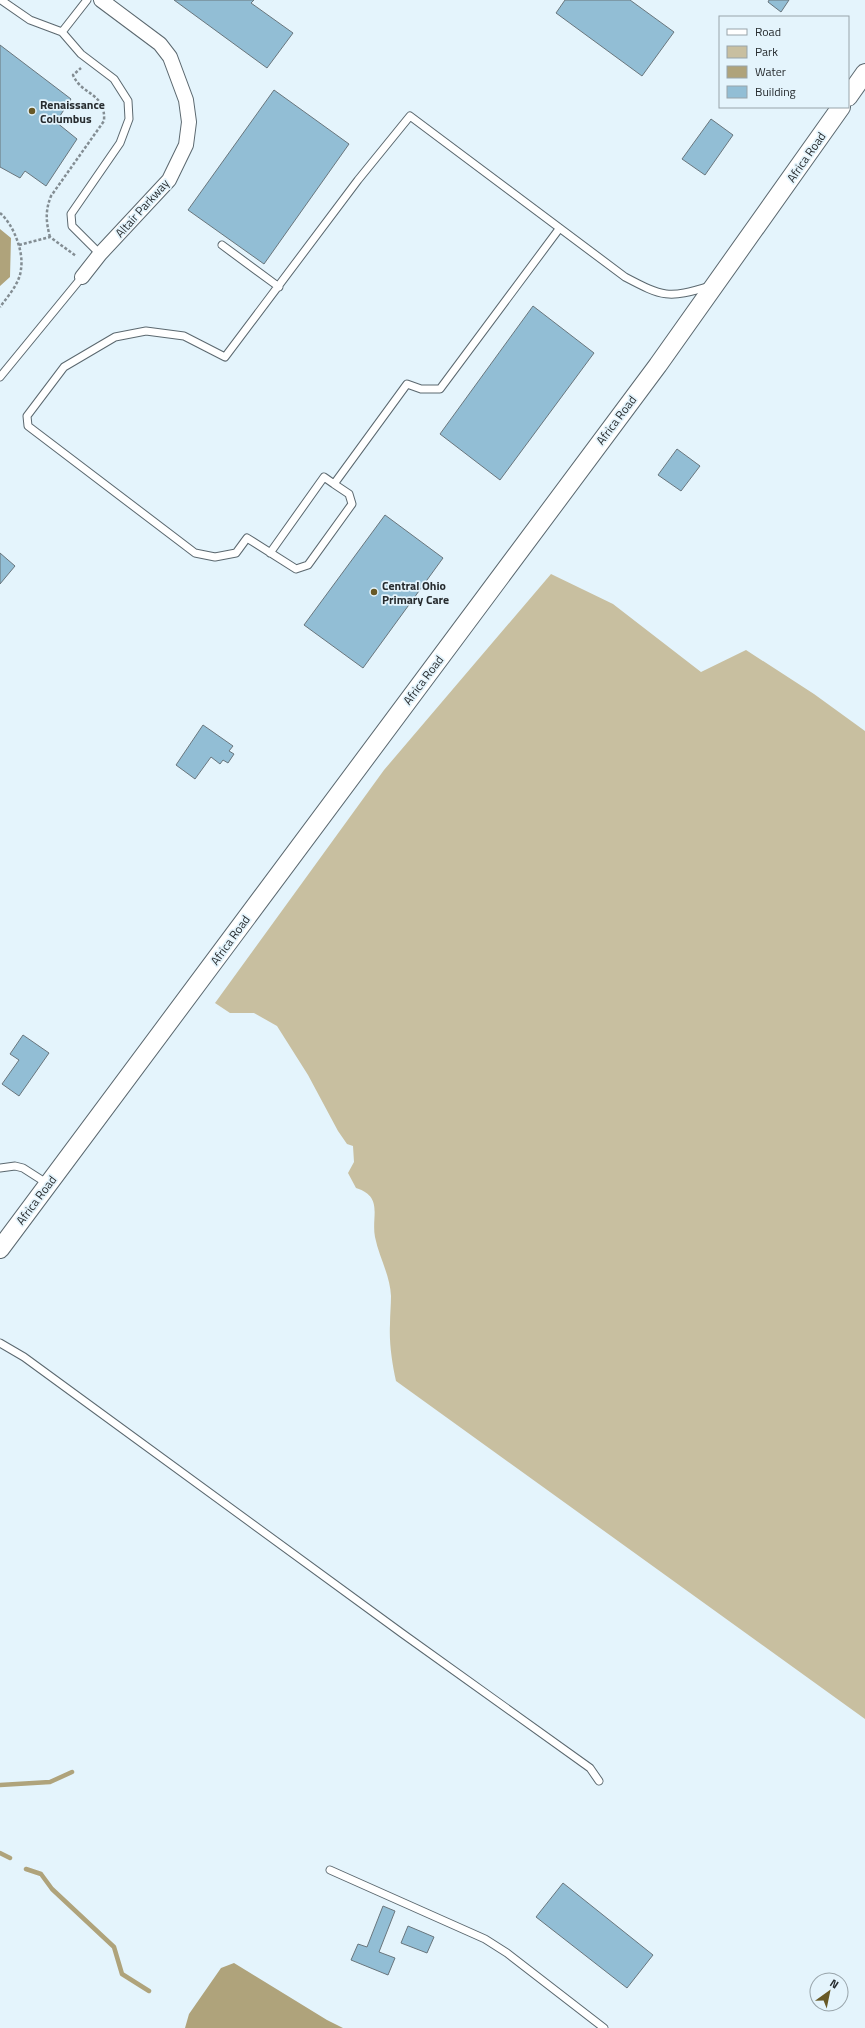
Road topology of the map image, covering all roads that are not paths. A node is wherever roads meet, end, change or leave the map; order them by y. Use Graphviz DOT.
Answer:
graph roads {
  1 [pos="1,0"];
  2 [pos="87,0"];
  3 [pos="101,0"];
  4 [pos="62,32"];
  5 [pos="865,73"];
  6 [pos="849,96"];
  7 [pos="840,108"];
  8 [pos="559,229"];
  9 [pos="222,245"];
  10 [pos="100,254"];
  11 [pos="82,277"];
  12 [pos="714,285"];
  13 [pos="279,287"];
  14 [pos="0,377"];
  15 [pos="334,484"];
  16 [pos="270,553"];
  17 [pos="1,1169"];
  18 [pos="48,1184"];
  19 [pos="0,1249"];
  20 [pos="0,1343"];
  21 [pos="599,1780"];
  22 [pos="330,1870"];
  23 [pos="604,2028"];
  1 -- 4 [label="lane"];
  2 -- 4 [label="lane"];
  3 -- 10 [label="street, Altair Parkway"];
  4 -- 10 [label="lane"];
  5 -- 6 [label="street"];
  7 -- 12 [label="street, Africa Road"];
  8 -- 12 [label="lane"];
  8 -- 13 [label="lane"];
  8 -- 15 [label="lane"];
  9 -- 13 [label="lane"];
  10 -- 11 [label="street, Altair Parkway"];
  11 -- 14 [label="lane"];
  12 -- 18 [label="street, Africa Road"];
  13 -- 16 [label="lane"];
  15 -- 16 [label="lane"];
  15 -- 16 [label="lane"];
  17 -- 18 [label="lane"];
  18 -- 19 [label="street, Africa Road"];
  20 -- 21 [label="lane"];
  22 -- 23 [label="lane"];
}
